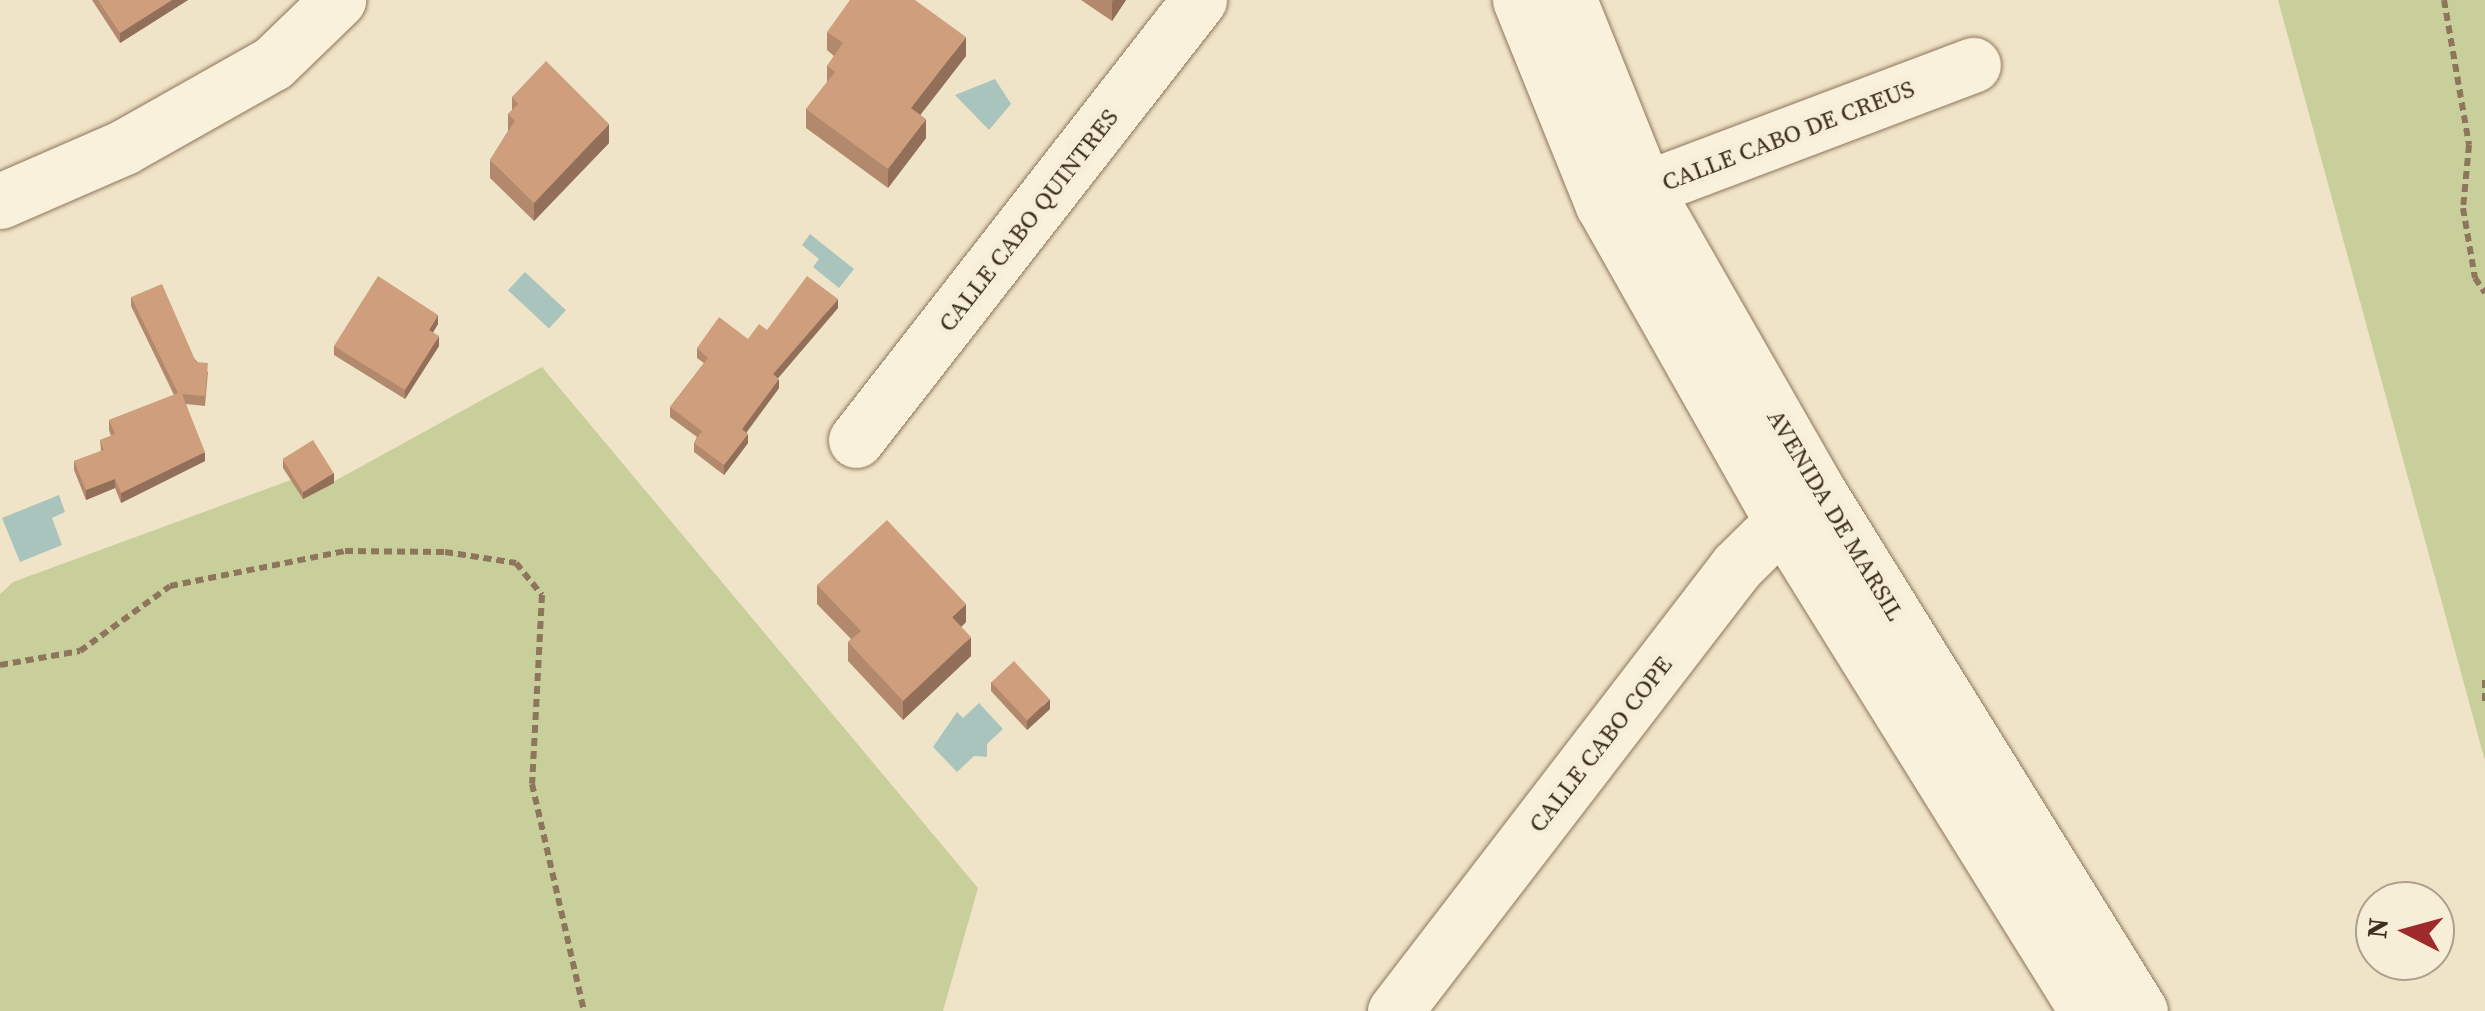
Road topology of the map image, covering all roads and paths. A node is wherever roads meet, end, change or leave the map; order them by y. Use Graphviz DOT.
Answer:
graph roads {
  1 [pos="338,0"];
  2 [pos="1199,0"];
  3 [pos="1520,0"];
  4 [pos="1569,0"];
  5 [pos="2444,0"];
  6 [pos="1973,65"];
  7 [pos="1624,197"];
  8 [pos="0,202"];
  9 [pos="2485,293"];
  10 [pos="856,440"];
  11 [pos="1799,504"];
  12 [pos="0,665"];
  13 [pos="2485,680"];
  14 [pos="2485,704"];
  15 [pos="584,1011"];
  16 [pos="1395,1011"];
  17 [pos="2087,1011"];
  18 [pos="2140,1011"];
  1 -- 8 [label="street"];
  2 -- 10 [label="street, CALLE CABO QUINTRES"];
  3 -- 7 [label="street, AVENIDA DE MARSIL"];
  4 -- 7 [label="street, AVENIDA DE MARSIL"];
  5 -- 9 [label="path"];
  6 -- 7 [label="street, CALLE CABO DE CREUS"];
  7 -- 11 [label="street, AVENIDA DE MARSIL"];
  11 -- 16 [label="street, CALLE CABO COPE"];
  11 -- 17 [label="street, AVENIDA DE MARSIL"];
  11 -- 18 [label="street, AVENIDA DE MARSIL"];
  12 -- 15 [label="path"];
  13 -- 14 [label="path"];
}
